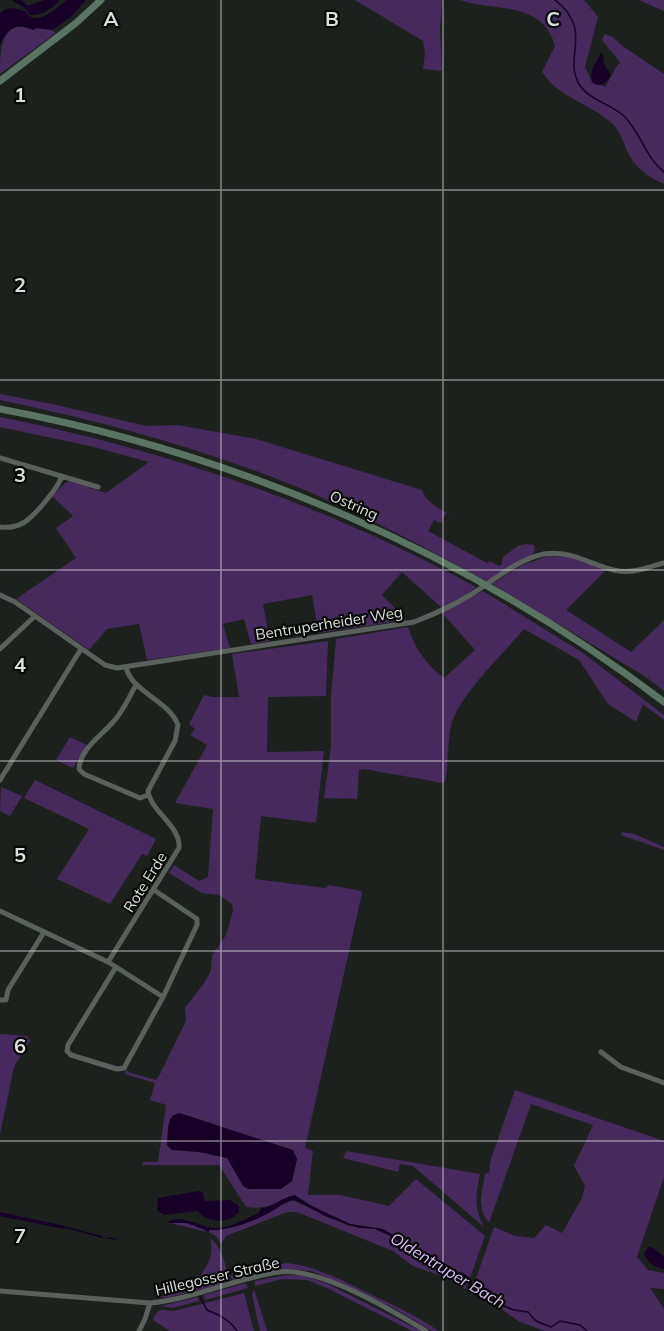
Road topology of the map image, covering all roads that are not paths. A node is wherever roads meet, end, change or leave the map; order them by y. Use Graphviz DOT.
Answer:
graph roads {
  1 [pos="101,0"];
  2 [pos="0,81"];
  3 [pos="0,409"];
  4 [pos="0,458"];
  5 [pos="63,476"];
  6 [pos="98,487"];
  7 [pos="0,527"];
  8 [pos="664,563"];
  9 [pos="0,595"];
  10 [pos="35,616"];
  11 [pos="0,649"];
  12 [pos="81,649"];
  13 [pos="126,667"];
  14 [pos="136,685"];
  15 [pos="664,702"];
  16 [pos="0,780"];
  17 [pos="148,795"];
  18 [pos="153,890"];
  19 [pos="0,912"];
  20 [pos="44,932"];
  21 [pos="108,962"];
  22 [pos="116,968"];
  23 [pos="163,997"];
  24 [pos="0,1000"];
  25 [pos="601,1052"];
  26 [pos="664,1083"];
  27 [pos="0,1290"];
  28 [pos="150,1303"];
  29 [pos="139,1331"];
  30 [pos="426,1331"];
  1 -- 2 [label="main road"];
  3 -- 15 [label="main road, Ostring"];
  4 -- 5 [label="street"];
  5 -- 6 [label="street"];
  5 -- 7 [label="street"];
  8 -- 13 [label="street, Bentruperheider Weg"];
  9 -- 10 [label="street, Bentruperheider Weg"];
  10 -- 11 [label="street"];
  10 -- 12 [label="street, Bentruperheider Weg"];
  12 -- 13 [label="street, Bentruperheider Weg"];
  12 -- 16 [label="street"];
  13 -- 14 [label="street"];
  14 -- 17 [label="street"];
  14 -- 17 [label="street"];
  17 -- 18 [label="street, Rote Erde"];
  18 -- 21 [label="street, Rote Erde"];
  18 -- 23 [label="street"];
  19 -- 20 [label="street"];
  20 -- 21 [label="street"];
  20 -- 24 [label="street"];
  21 -- 22 [label="street"];
  22 -- 23 [label="street"];
  22 -- 23 [label="street"];
  25 -- 26 [label="street"];
  27 -- 28 [label="street, Hillegosser Straße"];
  28 -- 29 [label="street"];
  28 -- 30 [label="street, Hillegosser Straße"];
}
